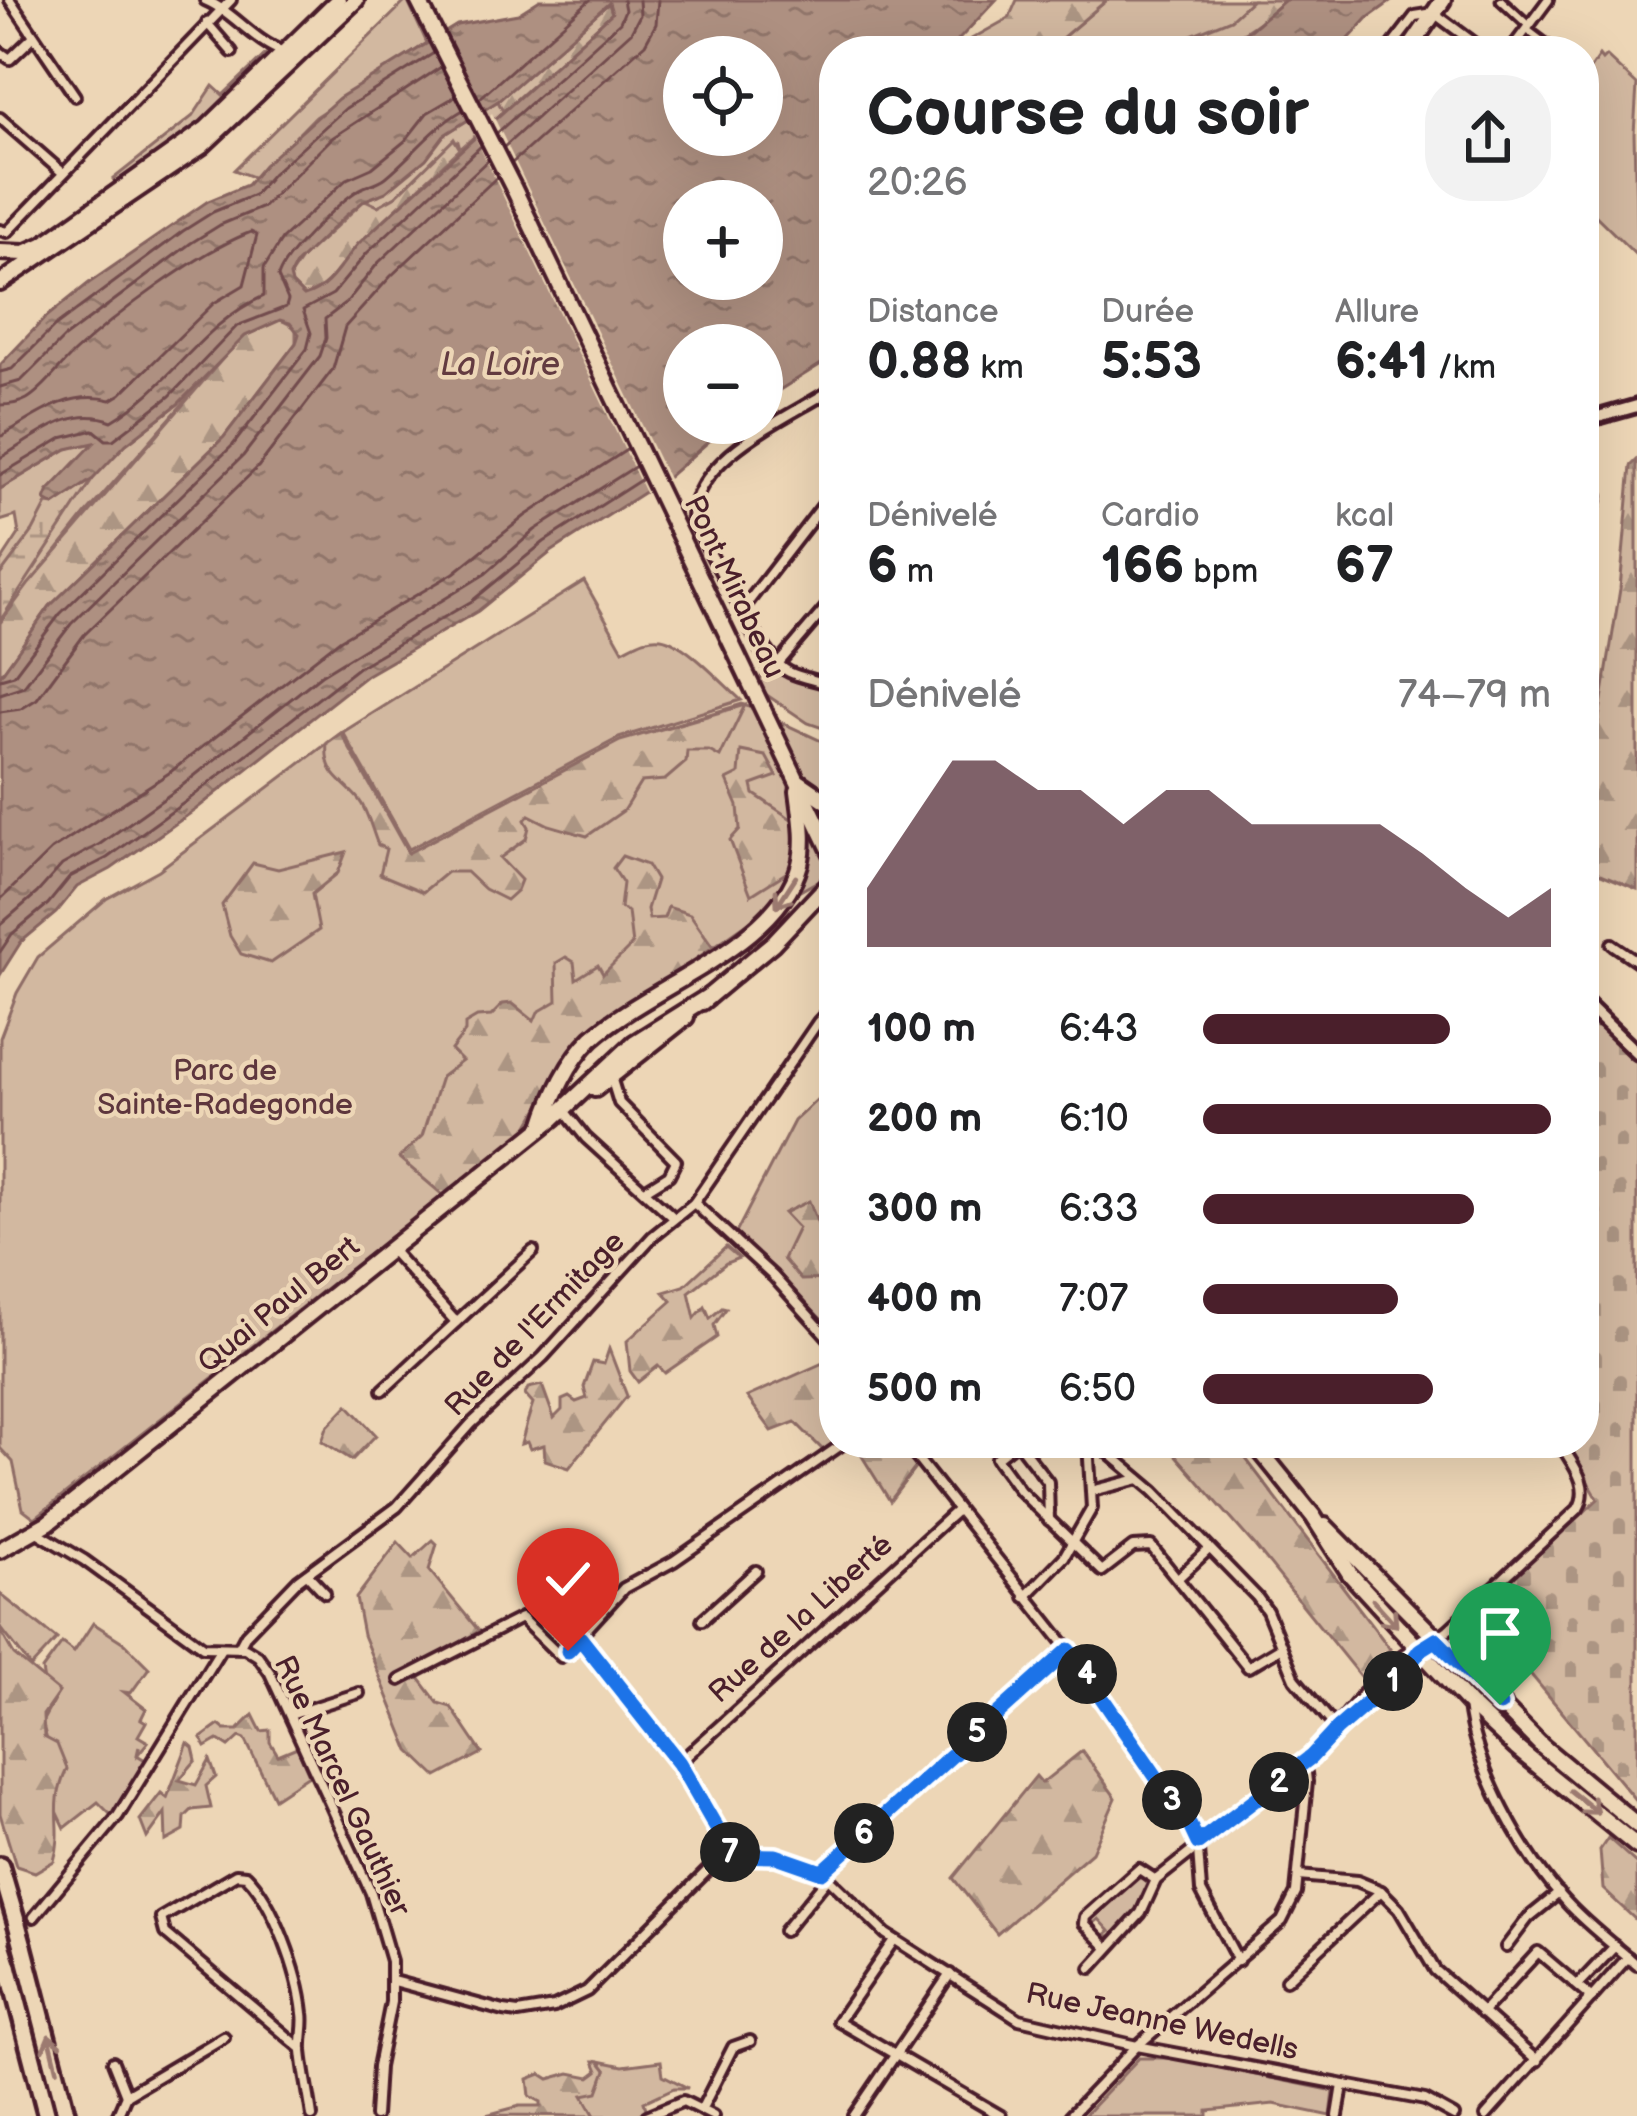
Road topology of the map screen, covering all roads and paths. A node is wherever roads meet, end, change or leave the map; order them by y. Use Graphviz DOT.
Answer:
graph roads {
  1 [pos="10,0"];
  2 [pos="205,0"];
  3 [pos="338,0"];
  4 [pos="356,0"];
  5 [pos="1501,0"];
  6 [pos="1548,0"];
  7 [pos="227,4"];
  8 [pos="424,5"];
  9 [pos="1440,5"];
  10 [pos="207,23"];
  11 [pos="1527,28"];
  12 [pos="34,36"];
  13 [pos="1400,36"];
  14 [pos="1418,36"];
  15 [pos="1470,36"];
  16 [pos="1521,36"];
  17 [pos="1537,36"];
  18 [pos="0,52"];
  19 [pos="232,52"];
  20 [pos="285,52"];
  21 [pos="75,96"];
  22 [pos="0,118"];
  23 [pos="63,173"];
  24 [pos="1,231"];
  25 [pos="0,252"];
  26 [pos="0,262"];
  27 [pos="0,282"];
  28 [pos="819,397"];
  29 [pos="1637,406"];
  30 [pos="1599,417"];
  31 [pos="819,510"];
  32 [pos="742,610"];
  33 [pos="819,616"];
  34 [pos="778,664"];
  35 [pos="819,679"];
  36 [pos="796,780"];
  37 [pos="819,796"];
  38 [pos="819,827"];
  39 [pos="819,894"];
  40 [pos="1612,944"];
  41 [pos="1637,961"];
  42 [pos="639,1006"];
  43 [pos="1599,1016"];
  44 [pos="819,1021"];
  45 [pos="1637,1053"];
  46 [pos="608,1072"];
  47 [pos="554,1120"];
  48 [pos="645,1190"];
  49 [pos="694,1203"];
  50 [pos="673,1217"];
  51 [pos="391,1250"];
  52 [pos="533,1251"];
  53 [pos="456,1322"];
  54 [pos="819,1327"];
  55 [pos="383,1390"];
  56 [pos="822,1458"];
  57 [pos="916,1458"];
  58 [pos="996,1458"];
  59 [pos="1029,1458"];
  60 [pos="1093,1458"];
  61 [pos="1113,1458"];
  62 [pos="1266,1458"];
  63 [pos="1569,1458"];
  64 [pos="1140,1478"];
  65 [pos="1092,1491"];
  66 [pos="956,1511"];
  67 [pos="1313,1516"];
  68 [pos="1049,1520"];
  69 [pos="37,1532"];
  70 [pos="1072,1544"];
  71 [pos="1209,1549"];
  72 [pos="0,1550"];
  73 [pos="756,1571"];
  74 [pos="307,1574"];
  75 [pos="1178,1578"];
  76 [pos="325,1593"];
  77 [pos="1025,1597"];
  78 [pos="702,1620"];
  79 [pos="580,1638"];
  80 [pos="1436,1640"];
  81 [pos="239,1647"];
  82 [pos="1280,1648"];
  83 [pos="220,1650"];
  84 [pos="1069,1650"];
  85 [pos="1420,1650"];
  86 [pos="400,1679"];
  87 [pos="359,1693"];
  88 [pos="1468,1703"];
  89 [pos="290,1715"];
  90 [pos="1337,1729"];
  91 [pos="1320,1748"];
  92 [pos="679,1763"];
  93 [pos="1297,1768"];
  94 [pos="1307,1782"];
  95 [pos="1637,1825"];
  96 [pos="1198,1843"];
  97 [pos="1637,1846"];
  98 [pos="732,1855"];
  99 [pos="0,1866"];
  100 [pos="825,1875"];
  101 [pos="1298,1876"];
  102 [pos="1156,1880"];
  103 [pos="1381,1891"];
  104 [pos="1559,1893"];
  105 [pos="34,1917"];
  106 [pos="784,1931"];
  107 [pos="894,1940"];
  108 [pos="0,1942"];
  109 [pos="1615,1946"];
  110 [pos="1506,1947"];
  111 [pos="1108,1948"];
  112 [pos="1628,1957"];
  113 [pos="1238,1961"];
  114 [pos="1637,1965"];
  115 [pos="1091,1968"];
  116 [pos="950,1974"];
  117 [pos="393,1981"];
  118 [pos="1286,1981"];
  119 [pos="1578,1985"];
  120 [pos="1592,1998"];
  121 [pos="1482,2012"];
  122 [pos="1155,2030"];
  123 [pos="224,2037"];
  124 [pos="750,2041"];
  125 [pos="1137,2046"];
  126 [pos="302,2049"];
  127 [pos="1162,2051"];
  128 [pos="895,2056"];
  129 [pos="1537,2060"];
  130 [pos="112,2062"];
  131 [pos="1343,2085"];
  132 [pos="126,2095"];
  133 [pos="701,2110"];
  134 [pos="47,2116"];
  135 [pos="67,2116"];
  136 [pos="117,2116"];
  137 [pos="312,2116"];
  138 [pos="375,2116"];
  139 [pos="646,2116"];
  140 [pos="712,2116"];
  141 [pos="854,2116"];
  142 [pos="1001,2116"];
  143 [pos="1070,2116"];
  144 [pos="1338,2116"];
  145 [pos="1454,2116"];
  146 [pos="1486,2116"];
  1 -- 12 [label="street"];
  2 -- 7 [label="street"];
  3 -- 20 [label="main road"];
  4 -- 27 [label="main road"];
  5 -- 11 [label="street"];
  6 -- 11 [label="street"];
  7 -- 10 [label="street"];
  7 -- 20 [label="street"];
  8 -- 36 [label="main road, Pont Mirabeau"];
  9 -- 13 [label="street"];
  9 -- 14 [label="main road"];
  9 -- 15 [label="street"];
  10 -- 19 [label="street"];
  10 -- 23 [label="street"];
  11 -- 16 [label="street"];
  11 -- 17 [label="street"];
  12 -- 18 [label="street"];
  12 -- 21 [label="street"];
  20 -- 25 [label="main road"];
  22 -- 23 [label="street"];
  23 -- 24 [label="street"];
  26 -- 27 [label="main road"];
  28 -- 32 [label="street"];
  29 -- 30 [label="street"];
  31 -- 32 [label="street"];
  32 -- 34 [label="street"];
  33 -- 34 [label="street"];
  34 -- 35 [label="street"];
  36 -- 37 [label="main road"];
  36 -- 38 [label="main road, Pont Mirabeau"];
  36 -- 42 [label="main road, one-way"];
  39 -- 46 [label="main road, Quai Paul Bert"];
  40 -- 41 [label="street"];
  42 -- 46 [label="main road"];
  42 -- 47 [label="main road"];
  43 -- 45 [label="street"];
  44 -- 49 [label="street, Rue de l'Ermitage"];
  46 -- 47 [label="main road, Quai Paul Bert"];
  46 -- 48 [label="street"];
  47 -- 48 [label="street"];
  47 -- 51 [label="main road, Quai Paul Bert"];
  48 -- 50 [label="street"];
  49 -- 50 [label="street, Rue de l'Ermitage"];
  49 -- 54 [label="street"];
  50 -- 74 [label="street, Rue de l'Ermitage"];
  51 -- 53 [label="street"];
  51 -- 69 [label="main road, Quai Paul Bert"];
  52 -- 53 [label="street"];
  53 -- 55 [label="street"];
  56 -- 79 [label="street"];
  57 -- 66 [label="street"];
  58 -- 68 [label="street"];
  59 -- 68 [label="street"];
  60 -- 65 [label="street"];
  61 -- 64 [label="street"];
  62 -- 67 [label="main road"];
  63 -- 80 [label="street"];
  64 -- 65 [label="street"];
  64 -- 71 [label="street"];
  65 -- 70 [label="street"];
  66 -- 77 [label="street"];
  66 -- 92 [label="street, Rue de la Liberté"];
  67 -- 80 [label="main road"];
  67 -- 85 [label="main road, one-way"];
  68 -- 70 [label="street"];
  69 -- 72 [label="main road, Quai Paul Bert"];
  69 -- 83 [label="street"];
  70 -- 75 [label="street"];
  70 -- 77 [label="street"];
  71 -- 75 [label="street"];
  71 -- 82 [label="street"];
  73 -- 78 [label="street"];
  74 -- 76 [label="street"];
  74 -- 81 [label="street, Rue de l'Ermitage"];
  75 -- 82 [label="street"];
  77 -- 84 [label="street"];
  79 -- 86 [label="street"];
  79 -- 92 [label="street"];
  80 -- 85 [label="street"];
  80 -- 95 [label="main road"];
  81 -- 83 [label="street, Rue Marcel Gauthier"];
  81 -- 89 [label="street, Rue Marcel Gauthier"];
  82 -- 90 [label="street"];
  83 -- 105 [label="street"];
  84 -- 96 [label="street"];
  84 -- 100 [label="street"];
  85 -- 88 [label="main road"];
  85 -- 90 [label="street"];
  87 -- 89 [label="street"];
  88 -- 97 [label="main road, one-way"];
  88 -- 104 [label="street"];
  89 -- 117 [label="street, Rue Marcel Gauthier"];
  90 -- 91 [label="street"];
  91 -- 93 [label="street"];
  91 -- 94 [label="street"];
  92 -- 98 [label="street"];
  93 -- 94 [label="street"];
  93 -- 96 [label="street"];
  94 -- 101 [label="street"];
  96 -- 102 [label="street"];
  96 -- 113 [label="street"];
  98 -- 100 [label="street, Rue Jeanne Wedells"];
  98 -- 117 [label="street"];
  135 -- 99 [label="highway, one-way, bridge"];
  100 -- 106 [label="street"];
  100 -- 107 [label="street, Rue Jeanne Wedells"];
  101 -- 103 [label="street"];
  101 -- 113 [label="street"];
  102 -- 111 [label="street"];
  102 -- 111 [label="street"];
  103 -- 118 [label="street"];
  103 -- 121 [label="street"];
  104 -- 109 [label="street"];
  104 -- 110 [label="street"];
  107 -- 116 [label="street, Rue Jeanne Wedells"];
  107 -- 128 [label="street"];
  108 -- 134 [label="highway, bridge"];
  109 -- 112 [label="street"];
  109 -- 119 [label="street"];
  111 -- 115 [label="street"];
  112 -- 114 [label="street"];
  112 -- 120 [label="street"];
  113 -- 122 [label="street"];
  116 -- 125 [label="street, Rue Jeanne Wedells"];
  116 -- 128 [label="street"];
  117 -- 138 [label="street, Rue Marcel Gauthier"];
  119 -- 120 [label="street"];
  119 -- 121 [label="street"];
  120 -- 129 [label="street"];
  121 -- 129 [label="street"];
  122 -- 125 [label="street"];
  122 -- 127 [label="street"];
  123 -- 132 [label="street"];
  124 -- 133 [label="street"];
  125 -- 127 [label="street, Rue Jeanne Wedells"];
  125 -- 143 [label="street"];
  126 -- 126 [label="street"];
  126 -- 137 [label="street"];
  127 -- 131 [label="street, Rue Jeanne Wedells"];
  128 -- 141 [label="street"];
  128 -- 142 [label="street"];
  129 -- 146 [label="street"];
  130 -- 132 [label="street"];
  131 -- 144 [label="street"];
  131 -- 145 [label="street, Rue Jeanne Wedells"];
  132 -- 136 [label="street"];
  133 -- 139 [label="street"];
  133 -- 140 [label="street"];
}
